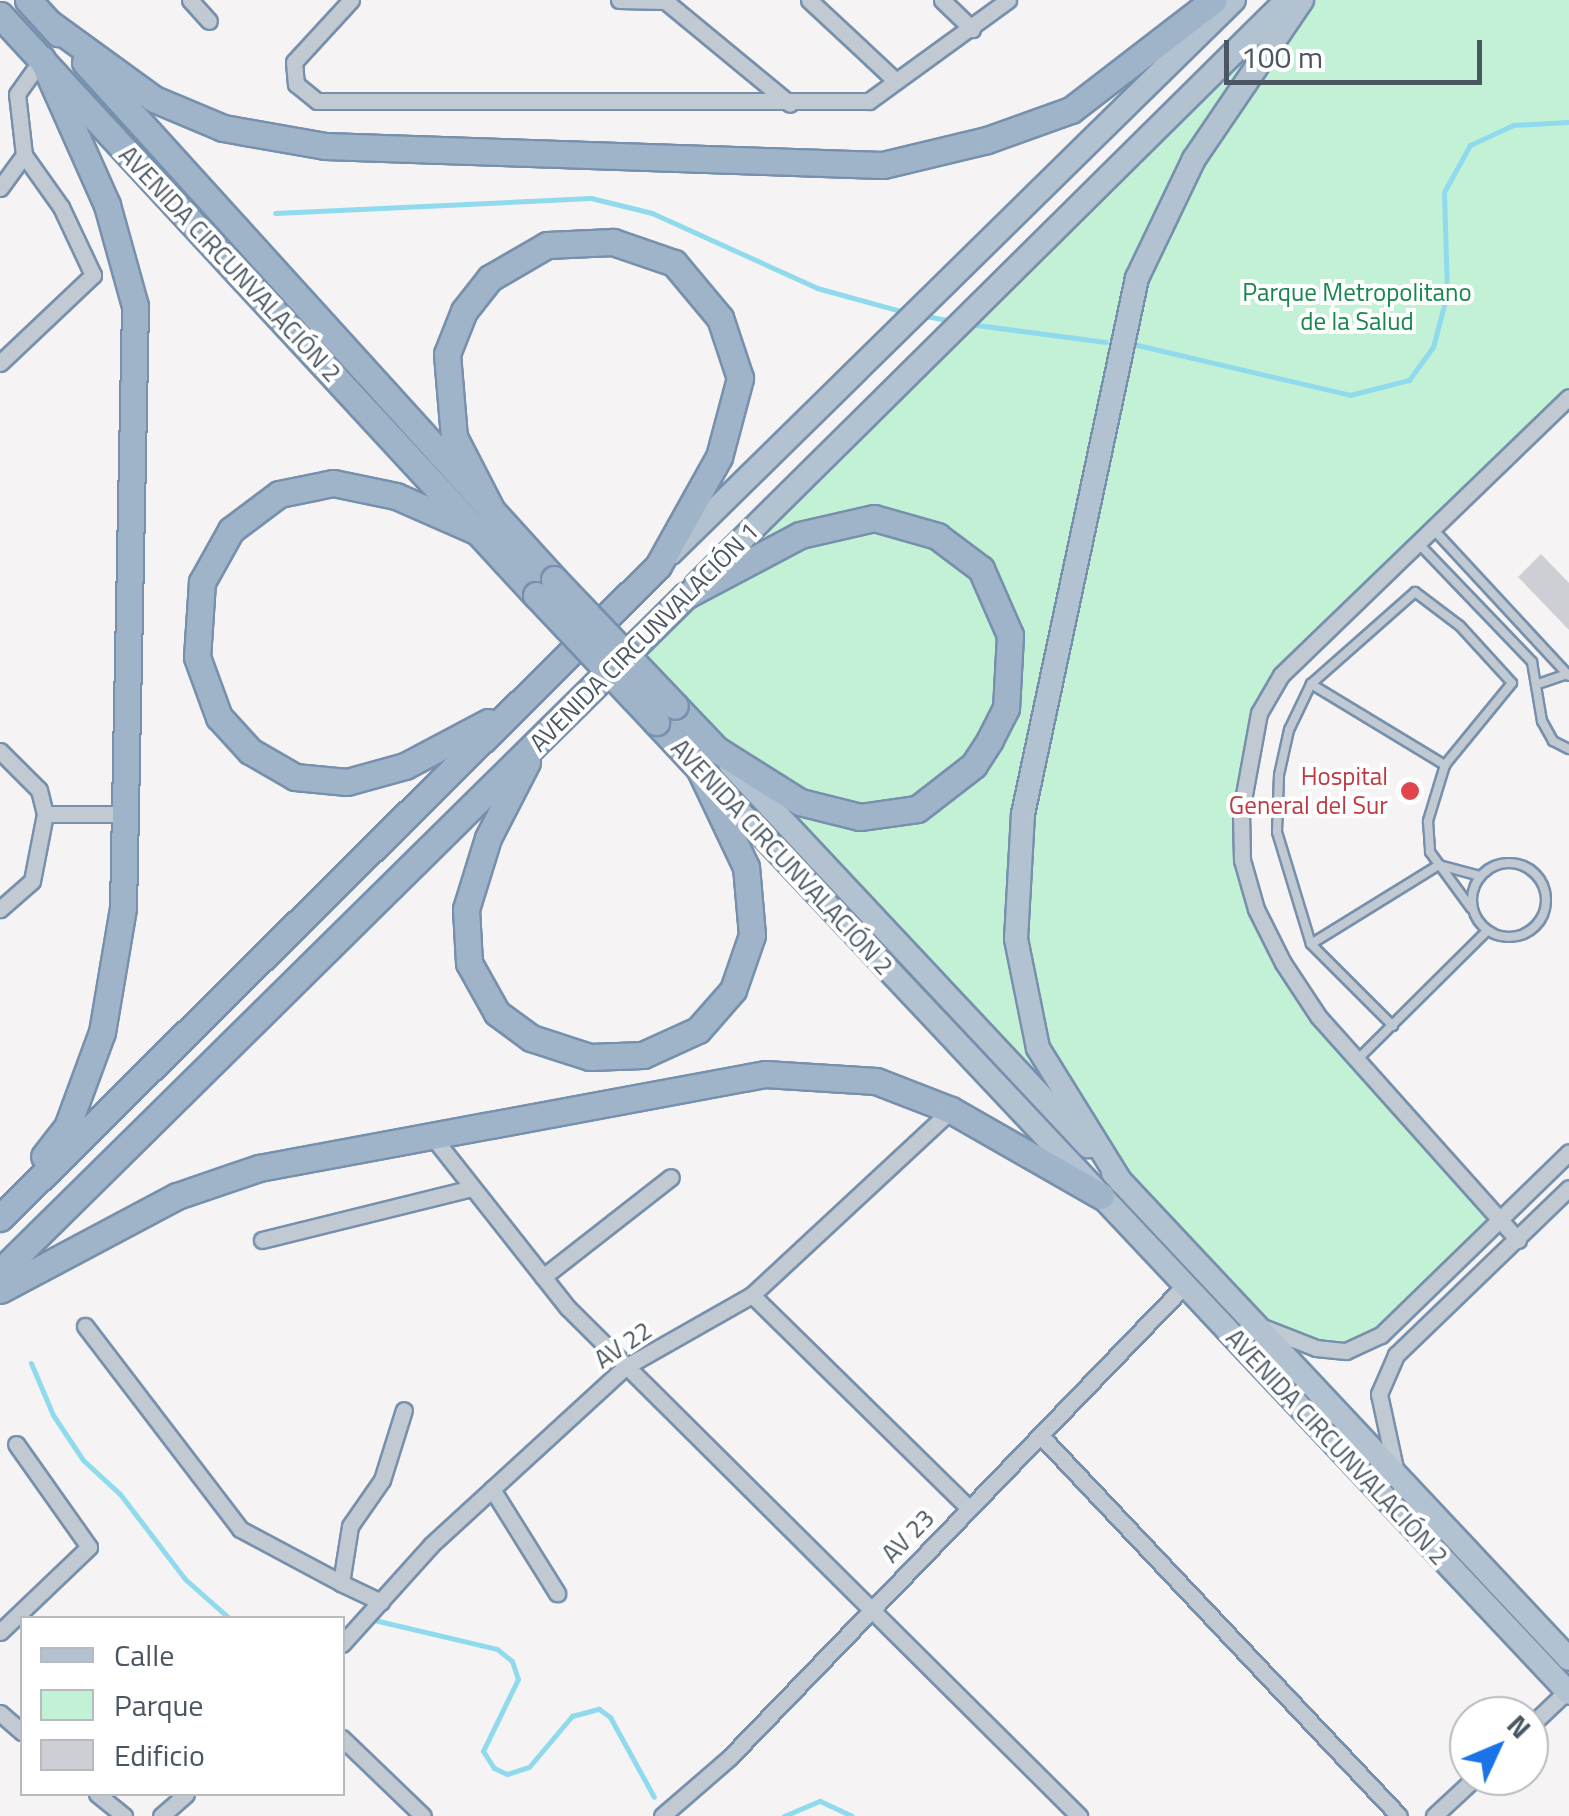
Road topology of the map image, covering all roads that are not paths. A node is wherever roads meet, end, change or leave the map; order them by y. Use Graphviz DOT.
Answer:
graph roads {
  1 [pos="28,0"];
  2 [pos="190,0"];
  3 [pos="351,0"];
  4 [pos="619,0"];
  5 [pos="664,0"];
  6 [pos="809,0"];
  7 [pos="942,0"];
  8 [pos="1008,0"];
  9 [pos="1214,0"];
  10 [pos="1234,0"];
  11 [pos="1287,0"];
  12 [pos="1302,0"];
  13 [pos="0,15"];
  14 [pos="209,21"];
  15 [pos="48,22"];
  16 [pos="972,29"];
  17 [pos="42,59"];
  18 [pos="896,82"];
  19 [pos="790,104"];
  20 [pos="24,156"];
  21 [pos="0,188"];
  22 [pos="0,363"];
  23 [pos="1569,397"];
  24 [pos="484,521"];
  25 [pos="1432,529"];
  26 [pos="1418,542"];
  27 [pos="658,566"];
  28 [pos="685,596"];
  29 [pos="1568,675"];
  30 [pos="1541,683"];
  31 [pos="1310,684"];
  32 [pos="513,709"];
  33 [pos="539,740"];
  34 [pos="1569,750"];
  35 [pos="0,751"];
  36 [pos="708,759"];
  37 [pos="1445,766"];
  38 [pos="45,814"];
  39 [pos="124,814"];
  40 [pos="1439,865"];
  41 [pos="1480,876"];
  42 [pos="1471,908"];
  43 [pos="0,909"];
  44 [pos="1486,932"];
  45 [pos="1311,944"];
  46 [pos="1393,1026"];
  47 [pos="1359,1058"];
  48 [pos="951,1110"];
  49 [pos="432,1136"];
  50 [pos="1569,1152"];
  51 [pos="671,1176"];
  52 [pos="1569,1188"];
  53 [pos="468,1189"];
  54 [pos="1111,1189"];
  55 [pos="0,1216"];
  56 [pos="1502,1219"];
  57 [pos="262,1240"];
  58 [pos="1518,1240"];
  59 [pos="0,1272"];
  60 [pos="543,1277"];
  61 [pos="1185,1286"];
  62 [pos="0,1290"];
  63 [pos="752,1295"];
  64 [pos="1253,1322"];
  65 [pos="86,1326"];
  66 [pos="626,1368"];
  67 [pos="404,1410"];
  68 [pos="1040,1434"];
  69 [pos="16,1444"];
  70 [pos="1398,1477"];
  71 [pos="492,1489"];
  72 [pos="969,1508"];
  73 [pos="342,1582"];
  74 [pos="557,1592"];
  75 [pos="380,1602"];
  76 [pos="869,1612"];
  77 [pos="0,1632"];
  78 [pos="345,1641"];
  79 [pos="1569,1659"];
  80 [pos="1568,1692"];
  81 [pos="1549,1709"];
  82 [pos="0,1713"];
  83 [pos="20,1730"];
  84 [pos="345,1741"];
  85 [pos="99,1796"];
  86 [pos="184,1796"];
  87 [pos="1455,1796"];
  88 [pos="124,1816"];
  89 [pos="160,1816"];
  90 [pos="423,1816"];
  91 [pos="662,1816"];
  92 [pos="1079,1816"];
  93 [pos="1399,1816"];
  94 [pos="1434,1816"];
  1 -- 15 [label="highway, AVENIDA CIRCUNVALACIÓN 2"];
  2 -- 14 [label="street"];
  3 -- 19 [label="street"];
  4 -- 5 [label="street"];
  5 -- 19 [label="street"];
  6 -- 18 [label="street"];
  7 -- 16 [label="street"];
  8 -- 16 [label="street"];
  9 -- 15 [label="highway"];
  10 -- 27 [label="main road, AVENIDA CIRCUNVALACIÓN 1"];
  11 -- 28 [label="main road, AVENIDA CIRCUNVALACIÓN 1"];
  12 -- 54 [label="main road"];
  13 -- 17 [label="highway, AVENIDA CIRCUNVALACIÓN 2"];
  15 -- 24 [label="highway, AVENIDA CIRCUNVALACIÓN 2"];
  16 -- 18 [label="street"];
  17 -- 20 [label="street"];
  17 -- 24 [label="highway, AVENIDA CIRCUNVALACIÓN 2"];
  17 -- 39 [label="highway"];
  18 -- 19 [label="street"];
  20 -- 21 [label="street"];
  20 -- 22 [label="street"];
  23 -- 25 [label="street"];
  24 -- 27 [label="highway"];
  24 -- 32 [label="highway"];
  24 -- 36 [label="highway, AVENIDA CIRCUNVALACIÓN 2, bridge"];
  25 -- 26 [label="street"];
  25 -- 29 [label="lane"];
  26 -- 30 [label="lane"];
  26 -- 47 [label="street"];
  27 -- 32 [label="highway, AVENIDA CIRCUNVALACIÓN 1"];
  28 -- 33 [label="highway, AVENIDA CIRCUNVALACIÓN 1"];
  28 -- 36 [label="highway"];
  29 -- 30 [label="lane"];
  30 -- 34 [label="lane"];
  31 -- 37 [label="lane"];
  31 -- 37 [label="lane"];
  31 -- 45 [label="lane"];
  32 -- 55 [label="highway, AVENIDA CIRCUNVALACIÓN 1"];
  33 -- 36 [label="highway"];
  33 -- 59 [label="highway, AVENIDA CIRCUNVALACIÓN 1"];
  35 -- 38 [label="street"];
  36 -- 54 [label="main road, AVENIDA CIRCUNVALACIÓN 2"];
  37 -- 40 [label="lane"];
  38 -- 39 [label="street"];
  38 -- 43 [label="street"];
  39 -- 55 [label="highway"];
  40 -- 41 [label="lane"];
  40 -- 42 [label="lane"];
  40 -- 45 [label="lane"];
  41 -- 42 [label="lane"];
  41 -- 44 [label="lane"];
  42 -- 44 [label="lane"];
  44 -- 46 [label="lane"];
  45 -- 46 [label="lane"];
  46 -- 47 [label="lane"];
  47 -- 56 [label="street"];
  48 -- 49 [label="highway"];
  48 -- 54 [label="highway"];
  48 -- 63 [label="street, AV 22"];
  49 -- 53 [label="street"];
  49 -- 62 [label="highway"];
  50 -- 56 [label="street"];
  51 -- 60 [label="street"];
  52 -- 58 [label="street"];
  53 -- 57 [label="street"];
  53 -- 60 [label="street"];
  54 -- 61 [label="main road, AVENIDA CIRCUNVALACIÓN 2"];
  54 -- 64 [label="main road, AVENIDA CIRCUNVALACIÓN 2"];
  56 -- 58 [label="street"];
  56 -- 64 [label="street"];
  58 -- 70 [label="street"];
  60 -- 66 [label="street"];
  61 -- 68 [label="street, AV 23"];
  61 -- 80 [label="main road, AVENIDA CIRCUNVALACIÓN 2"];
  63 -- 66 [label="street, AV 22"];
  63 -- 72 [label="street"];
  64 -- 70 [label="main road, AVENIDA CIRCUNVALACIÓN 2"];
  65 -- 73 [label="street"];
  66 -- 71 [label="street, AV 22"];
  66 -- 76 [label="street"];
  67 -- 73 [label="street"];
  68 -- 72 [label="street, AV 23"];
  68 -- 93 [label="street"];
  69 -- 77 [label="street"];
  70 -- 79 [label="main road, AVENIDA CIRCUNVALACIÓN 2"];
  71 -- 74 [label="street"];
  71 -- 75 [label="street, AV 22"];
  72 -- 76 [label="street, AV 23"];
  73 -- 75 [label="street"];
  75 -- 78 [label="street, AV 22"];
  76 -- 91 [label="street, AV 23"];
  76 -- 92 [label="street"];
  80 -- 81 [label="street"];
  82 -- 83 [label="street"];
  84 -- 90 [label="street"];
  85 -- 88 [label="street"];
  86 -- 89 [label="street"];
  87 -- 94 [label="street"];
}
